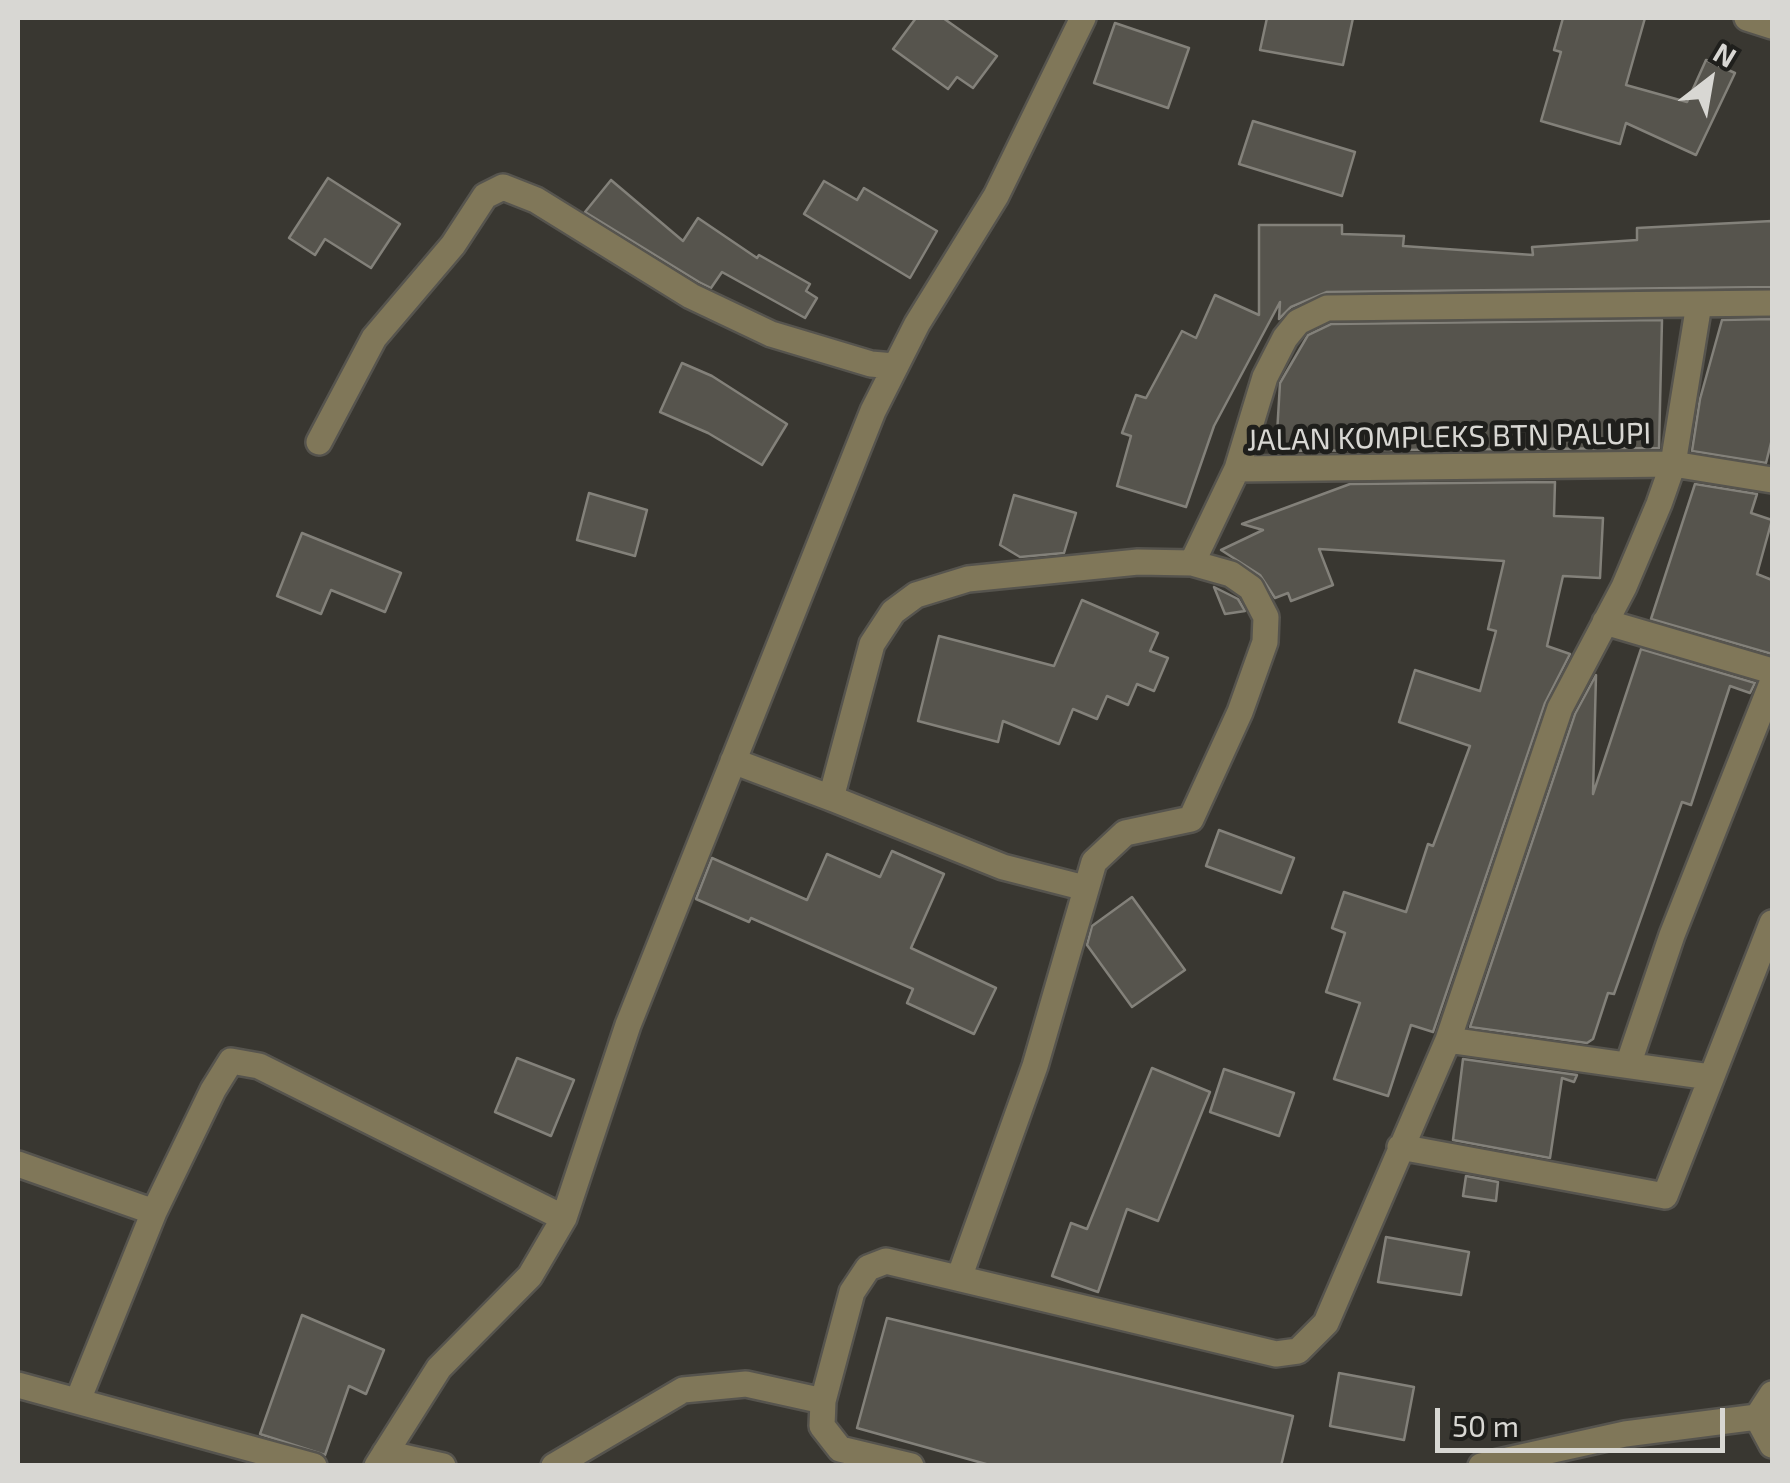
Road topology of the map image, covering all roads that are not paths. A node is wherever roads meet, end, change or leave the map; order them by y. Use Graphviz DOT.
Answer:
graph roads {
  1 [pos="1083,18"];
  2 [pos="1747,18"];
  3 [pos="1772,26"];
  4 [pos="1772,303"];
  5 [pos="1699,304"];
  6 [pos="894,366"];
  7 [pos="320,442"];
  8 [pos="1673,464"];
  9 [pos="1236,469"];
  10 [pos="1772,480"];
  11 [pos="1192,563"];
  12 [pos="1605,622"];
  13 [pos="1772,671"];
  14 [pos="1772,682"];
  15 [pos="733,761"];
  16 [pos="831,798"];
  17 [pos="1085,888"];
  18 [pos="1772,923"];
  19 [pos="1448,1040"];
  20 [pos="1628,1064"];
  21 [pos="1710,1077"];
  22 [pos="1400,1148"];
  23 [pos="18,1164"];
  24 [pos="154,1212"];
  25 [pos="564,1218"];
  26 [pos="958,1278"];
  27 [pos="18,1385"];
  28 [pos="1772,1394"];
  29 [pos="78,1400"];
  30 [pos="823,1401"];
  31 [pos="1757,1417"];
  32 [pos="1772,1445"];
  33 [pos="381,1459"];
  34 [pos="314,1466"];
  35 [pos="443,1466"];
  36 [pos="554,1466"];
  37 [pos="911,1466"];
  38 [pos="1481,1466"];
  1 -- 6 [label="street"];
  2 -- 3 [label="street"];
  4 -- 5 [label="street"];
  5 -- 8 [label="street"];
  5 -- 9 [label="street"];
  6 -- 7 [label="street"];
  6 -- 15 [label="street"];
  8 -- 9 [label="street, JALAN KOMPLEKS BTN PALUPI"];
  8 -- 10 [label="street, JALAN KOMPLEKS BTN PALUPI"];
  8 -- 12 [label="street"];
  9 -- 11 [label="street, JALAN KOMPLEKS BTN PALUPI"];
  11 -- 16 [label="street"];
  11 -- 17 [label="street"];
  12 -- 13 [label="street"];
  12 -- 19 [label="street"];
  14 -- 20 [label="street"];
  15 -- 16 [label="street"];
  15 -- 25 [label="street"];
  16 -- 17 [label="street"];
  17 -- 26 [label="street"];
  18 -- 21 [label="street"];
  19 -- 20 [label="street"];
  19 -- 22 [label="street"];
  20 -- 21 [label="street"];
  21 -- 22 [label="street"];
  22 -- 26 [label="street"];
  23 -- 24 [label="street"];
  24 -- 25 [label="street"];
  24 -- 29 [label="street"];
  25 -- 33 [label="street"];
  26 -- 30 [label="street"];
  27 -- 29 [label="street"];
  28 -- 31 [label="street"];
  29 -- 34 [label="street"];
  30 -- 36 [label="street"];
  30 -- 37 [label="street"];
  31 -- 32 [label="street"];
  31 -- 38 [label="street"];
  33 -- 35 [label="street"];
}
